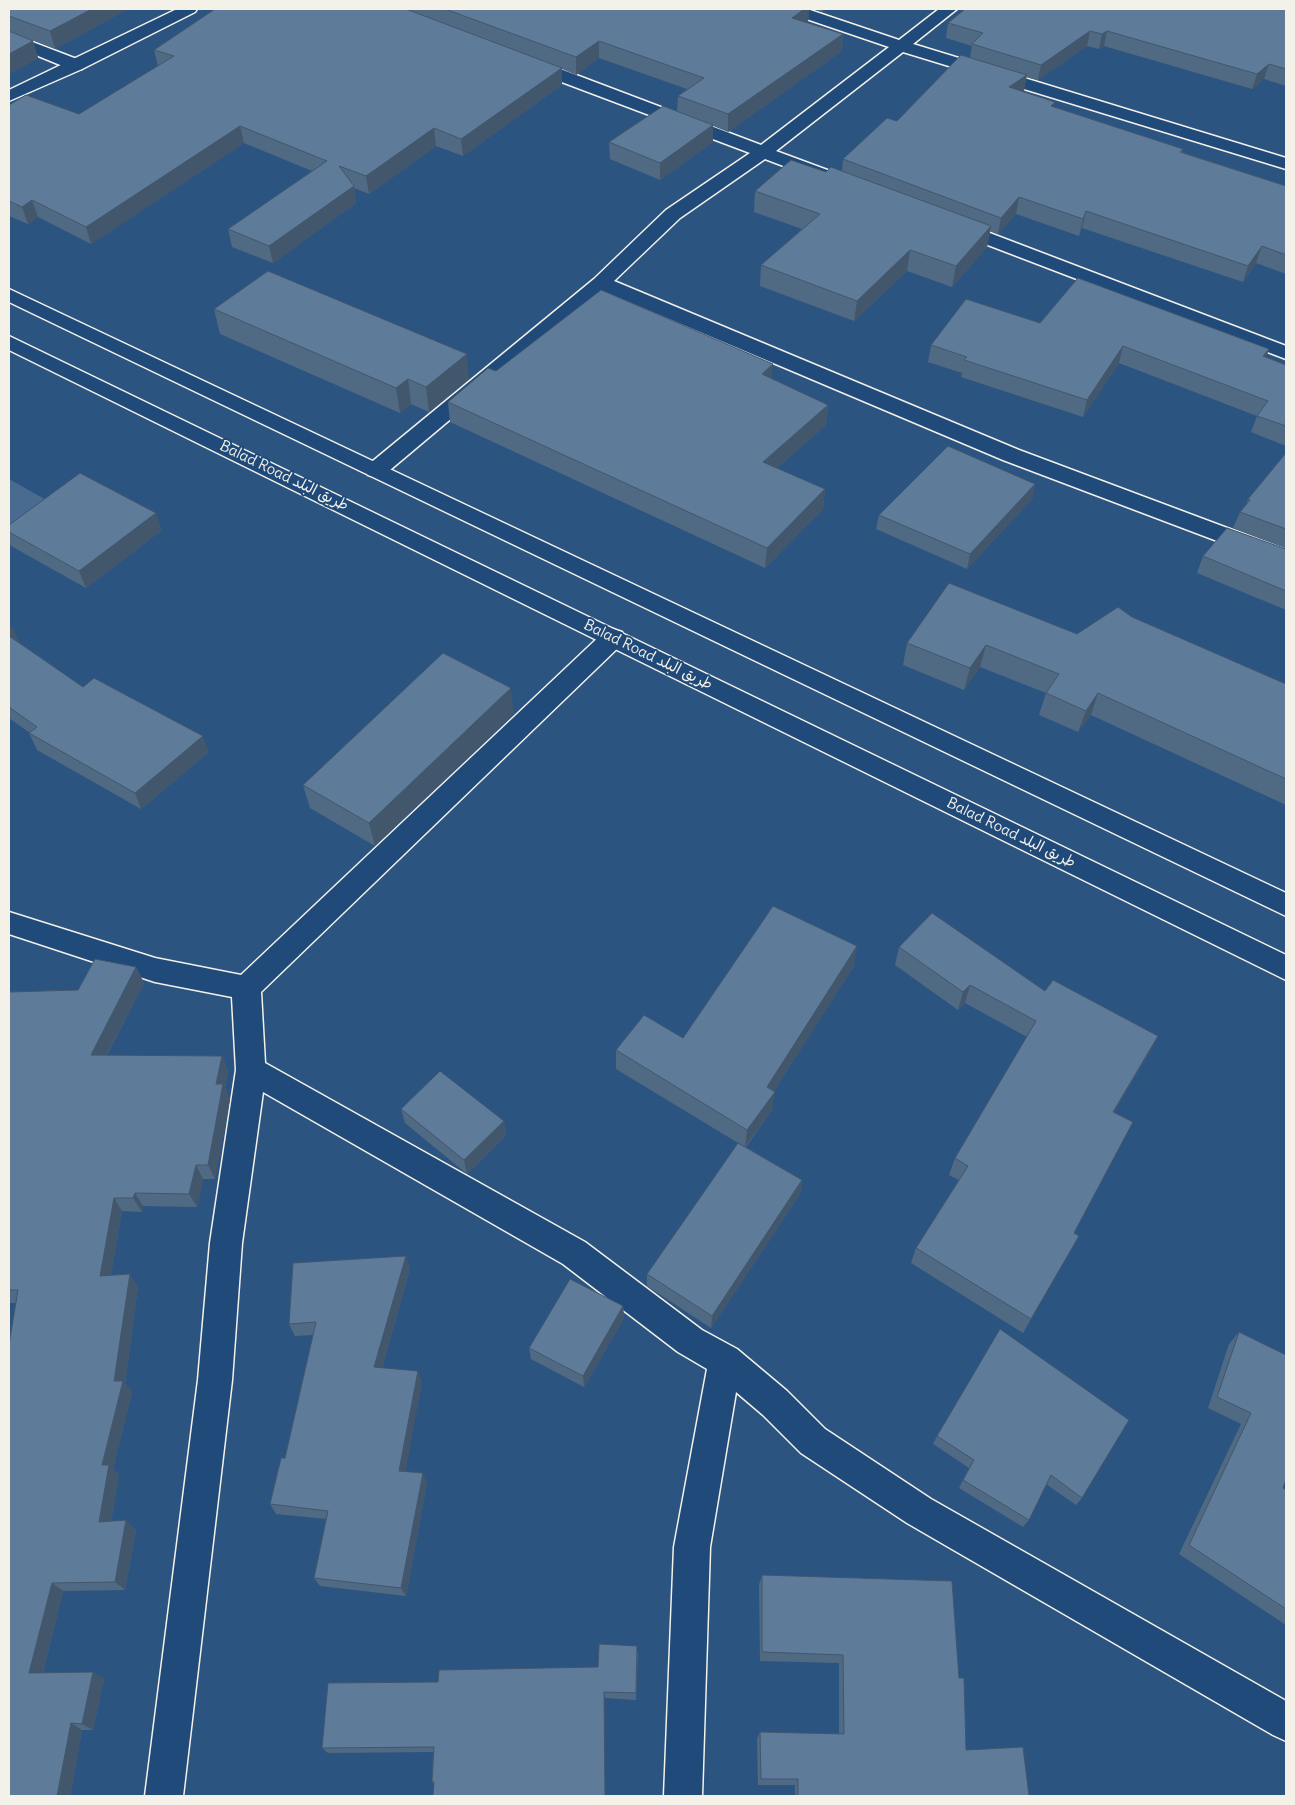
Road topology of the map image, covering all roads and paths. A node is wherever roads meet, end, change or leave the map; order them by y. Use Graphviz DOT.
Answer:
graph roads {
  1 [pos="189,9"];
  2 [pos="792,9"];
  3 [pos="949,9"];
  4 [pos="9,38"];
  5 [pos="901,46"];
  6 [pos="513,58"];
  7 [pos="76,65"];
  8 [pos="9,96"];
  9 [pos="763,152"];
  10 [pos="1286,164"];
  11 [pos="837,180"];
  12 [pos="938,219"];
  13 [pos="601,283"];
  14 [pos="9,295"];
  15 [pos="9,342"];
  16 [pos="1286,353"];
  17 [pos="376,470"];
  18 [pos="1286,559"];
  19 [pos="614,638"];
  20 [pos="1286,905"];
  21 [pos="9,923"];
  22 [pos="1286,968"];
  23 [pos="246,988"];
  24 [pos="251,1070"];
  25 [pos="725,1361"];
  26 [pos="1286,1722"];
  27 [pos="164,1796"];
  28 [pos="684,1796"];
  1 -- 7 [label="main road"];
  2 -- 5 [label="main road"];
  3 -- 5 [label="main road"];
  4 -- 7 [label="main road"];
  5 -- 9 [label="main road"];
  5 -- 10 [label="main road"];
  6 -- 9 [label="main road"];
  7 -- 8 [label="main road"];
  9 -- 11 [label="main road"];
  9 -- 13 [label="main road"];
  12 -- 16 [label="main road"];
  13 -- 17 [label="main road"];
  13 -- 18 [label="main road"];
  14 -- 17 [label="main road"];
  15 -- 19 [label="main road, Balad Road طريق البلد"];
  17 -- 20 [label="main road"];
  19 -- 22 [label="main road, Balad Road طريق البلد"];
  19 -- 23 [label="main road"];
  21 -- 23 [label="main road"];
  23 -- 24 [label="main road"];
  24 -- 25 [label="main road"];
  24 -- 27 [label="main road"];
  25 -- 26 [label="main road"];
  25 -- 28 [label="main road"];
}
